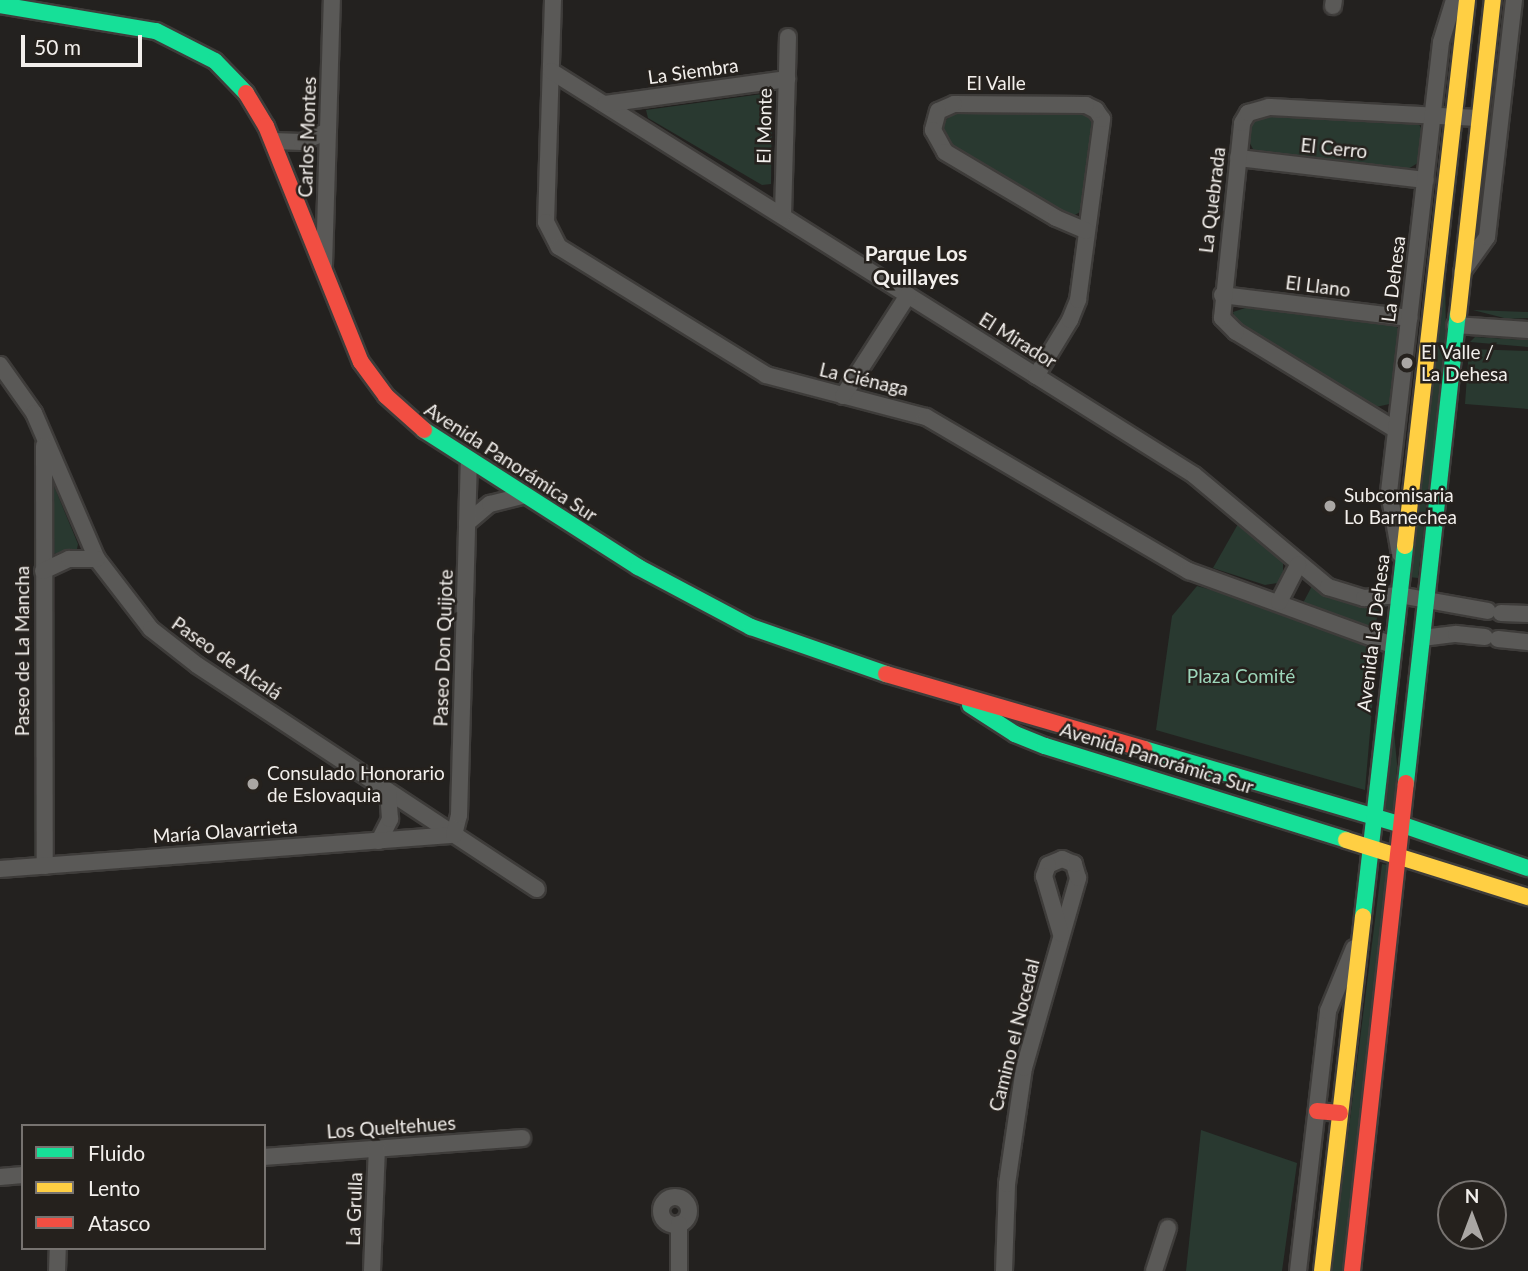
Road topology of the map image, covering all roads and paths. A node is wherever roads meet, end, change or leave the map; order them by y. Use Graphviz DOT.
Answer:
graph roads {
  1 [pos="332,0"];
  2 [pos="553,0"];
  3 [pos="1454,0"];
  4 [pos="1467,0"];
  5 [pos="1493,0"];
  6 [pos="1514,0"];
  7 [pos="0,5"];
  8 [pos="788,37"];
  9 [pos="551,71"];
  10 [pos="786,79"];
  11 [pos="605,104"];
  12 [pos="1433,113"];
  13 [pos="1454,115"];
  14 [pos="1479,118"];
  15 [pos="328,131"];
  16 [pos="273,141"];
  17 [pos="1238,158"];
  18 [pos="1426,180"];
  19 [pos="783,215"];
  20 [pos="1086,231"];
  21 [pos="1460,274"];
  22 [pos="323,275"];
  23 [pos="908,295"];
  24 [pos="1222,295"];
  25 [pos="1409,318"];
  26 [pos="1455,325"];
  27 [pos="1528,330"];
  28 [pos="0,365"];
  29 [pos="1036,376"];
  30 [pos="844,396"];
  31 [pos="1396,430"];
  32 [pos="44,437"];
  33 [pos="469,462"];
  34 [pos="523,496"];
  35 [pos="467,523"];
  36 [pos="97,559"];
  37 [pos="1402,563"];
  38 [pos="1298,565"];
  39 [pos="43,571"];
  40 [pos="1399,595"];
  41 [pos="1426,599"];
  42 [pos="1279,602"];
  43 [pos="1528,614"];
  44 [pos="1422,638"];
  45 [pos="1528,642"];
  46 [pos="1392,645"];
  47 [pos="944,690"];
  48 [pos="388,791"];
  49 [pos="1372,817"];
  50 [pos="1403,825"];
  51 [pos="454,835"];
  52 [pos="379,841"];
  53 [pos="1369,845"];
  54 [pos="1400,854"];
  55 [pos="45,866"];
  56 [pos="1528,868"];
  57 [pos="0,869"];
  58 [pos="537,889"];
  59 [pos="1528,897"];
  60 [pos="1061,934"];
  61 [pos="1359,940"];
  62 [pos="1317,1111"];
  63 [pos="1340,1113"];
  64 [pos="522,1138"];
  65 [pos="377,1149"];
  66 [pos="266,1157"];
  67 [pos="21,1175"];
  68 [pos="0,1177"];
  69 [pos="679,1224"];
  70 [pos="1168,1228"];
  71 [pos="58,1250"];
  72 [pos="57,1271"];
  73 [pos="372,1271"];
  74 [pos="679,1271"];
  75 [pos="1004,1271"];
  76 [pos="1154,1271"];
  77 [pos="1298,1271"];
  78 [pos="1322,1271"];
  79 [pos="1352,1271"];
  1 -- 15 [label="street, Carlos Montes"];
  2 -- 9 [label="street, La Ciénaga"];
  3 -- 12 [label="street, La Dehesa"];
  4 -- 13 [label="street, Avenida La Dehesa"];
  5 -- 14 [label="street"];
  6 -- 21 [label="street"];
  7 -- 16 [label="street, Avenida Panorámica Sur"];
  8 -- 10 [label="street, El Monte"];
  9 -- 11 [label="street, El Mirador"];
  9 -- 30 [label="street, La Ciénaga"];
  10 -- 11 [label="street, La Siembra"];
  10 -- 19 [label="street, El Monte"];
  11 -- 19 [label="street, El Mirador"];
  12 -- 13 [label="street, La Quebrada"];
  12 -- 17 [label="street, La Quebrada"];
  12 -- 18 [label="street, La Dehesa"];
  13 -- 14 [label="street, La Quebrada"];
  13 -- 37 [label="street, Avenida La Dehesa"];
  14 -- 21 [label="street"];
  15 -- 16 [label="street"];
  15 -- 22 [label="street, Carlos Montes"];
  16 -- 22 [label="street, Avenida Panorámica Sur"];
  17 -- 18 [label="street, El Cerro"];
  17 -- 24 [label="street, La Quebrada"];
  18 -- 25 [label="street, La Dehesa"];
  19 -- 23 [label="street, El Mirador"];
  20 -- 20 [label="street, El Valle"];
  20 -- 29 [label="street, El Valle"];
  21 -- 26 [label="street"];
  22 -- 33 [label="street, Avenida Panorámica Sur"];
  23 -- 29 [label="street, El Mirador"];
  23 -- 30 [label="street"];
  24 -- 25 [label="street, El Llano"];
  24 -- 31 [label="street, La Quebrada"];
  25 -- 31 [label="street, La Dehesa"];
  26 -- 27 [label="street"];
  26 -- 41 [label="street"];
  28 -- 32 [label="street, Paseo de Alcalá"];
  29 -- 38 [label="street, El Mirador"];
  30 -- 42 [label="street, La Ciénaga"];
  31 -- 37 [label="street, La Dehesa"];
  32 -- 36 [label="street, Paseo de Alcalá"];
  32 -- 39 [label="street, Paseo de La Mancha"];
  33 -- 34 [label="street, Avenida Panorámica Sur"];
  33 -- 35 [label="street, Paseo Don Quijote"];
  34 -- 35 [label="street"];
  34 -- 47 [label="street, Avenida Panorámica Sur"];
  35 -- 51 [label="street, Paseo Don Quijote"];
  36 -- 39 [label="street"];
  36 -- 48 [label="street, Paseo de Alcalá"];
  37 -- 40 [label="street, Avenida La Dehesa"];
  38 -- 40 [label="street, El Mirador"];
  38 -- 42 [label="street"];
  39 -- 55 [label="street, Paseo de La Mancha"];
  40 -- 41 [label="street, El Mirador"];
  40 -- 46 [label="street, Avenida La Dehesa"];
  41 -- 43 [label="street, El Mirador"];
  41 -- 44 [label="street"];
  42 -- 46 [label="street, La Ciénaga"];
  44 -- 45 [label="street"];
  44 -- 50 [label="street"];
  46 -- 49 [label="street, Avenida La Dehesa"];
  47 -- 49 [label="street, Avenida Panorámica Sur"];
  47 -- 53 [label="street, Avenida Panorámica Sur"];
  48 -- 51 [label="street, Paseo de Alcalá"];
  48 -- 52 [label="street"];
  49 -- 50 [label="street, Avenida Panorámica Sur"];
  49 -- 53 [label="street, Avenida La Dehesa"];
  50 -- 54 [label="street"];
  50 -- 56 [label="street, Avenida Panorámica Sur"];
  51 -- 52 [label="street, María Olavarrieta"];
  51 -- 58 [label="street, Paseo de Alcalá"];
  52 -- 55 [label="street, María Olavarrieta"];
  53 -- 54 [label="street, Avenida Panorámica Sur"];
  53 -- 61 [label="street, Avenida La Dehesa"];
  54 -- 59 [label="street, Avenida Panorámica Sur"];
  54 -- 79 [label="street"];
  55 -- 57 [label="street, María Olavarrieta"];
  60 -- 75 [label="street, Camino el Nocedal"];
  61 -- 62 [label="street"];
  61 -- 63 [label="street, Avenida La Dehesa"];
  62 -- 63 [label="street"];
  62 -- 77 [label="street"];
  63 -- 78 [label="street, Avenida La Dehesa"];
  64 -- 65 [label="street, Los Queltehues"];
  65 -- 66 [label="street, Los Queltehues"];
  65 -- 73 [label="street, La Grulla"];
  67 -- 68 [label="street"];
  69 -- 74 [label="street"];
  70 -- 76 [label="street"];
  71 -- 72 [label="street"];
}
